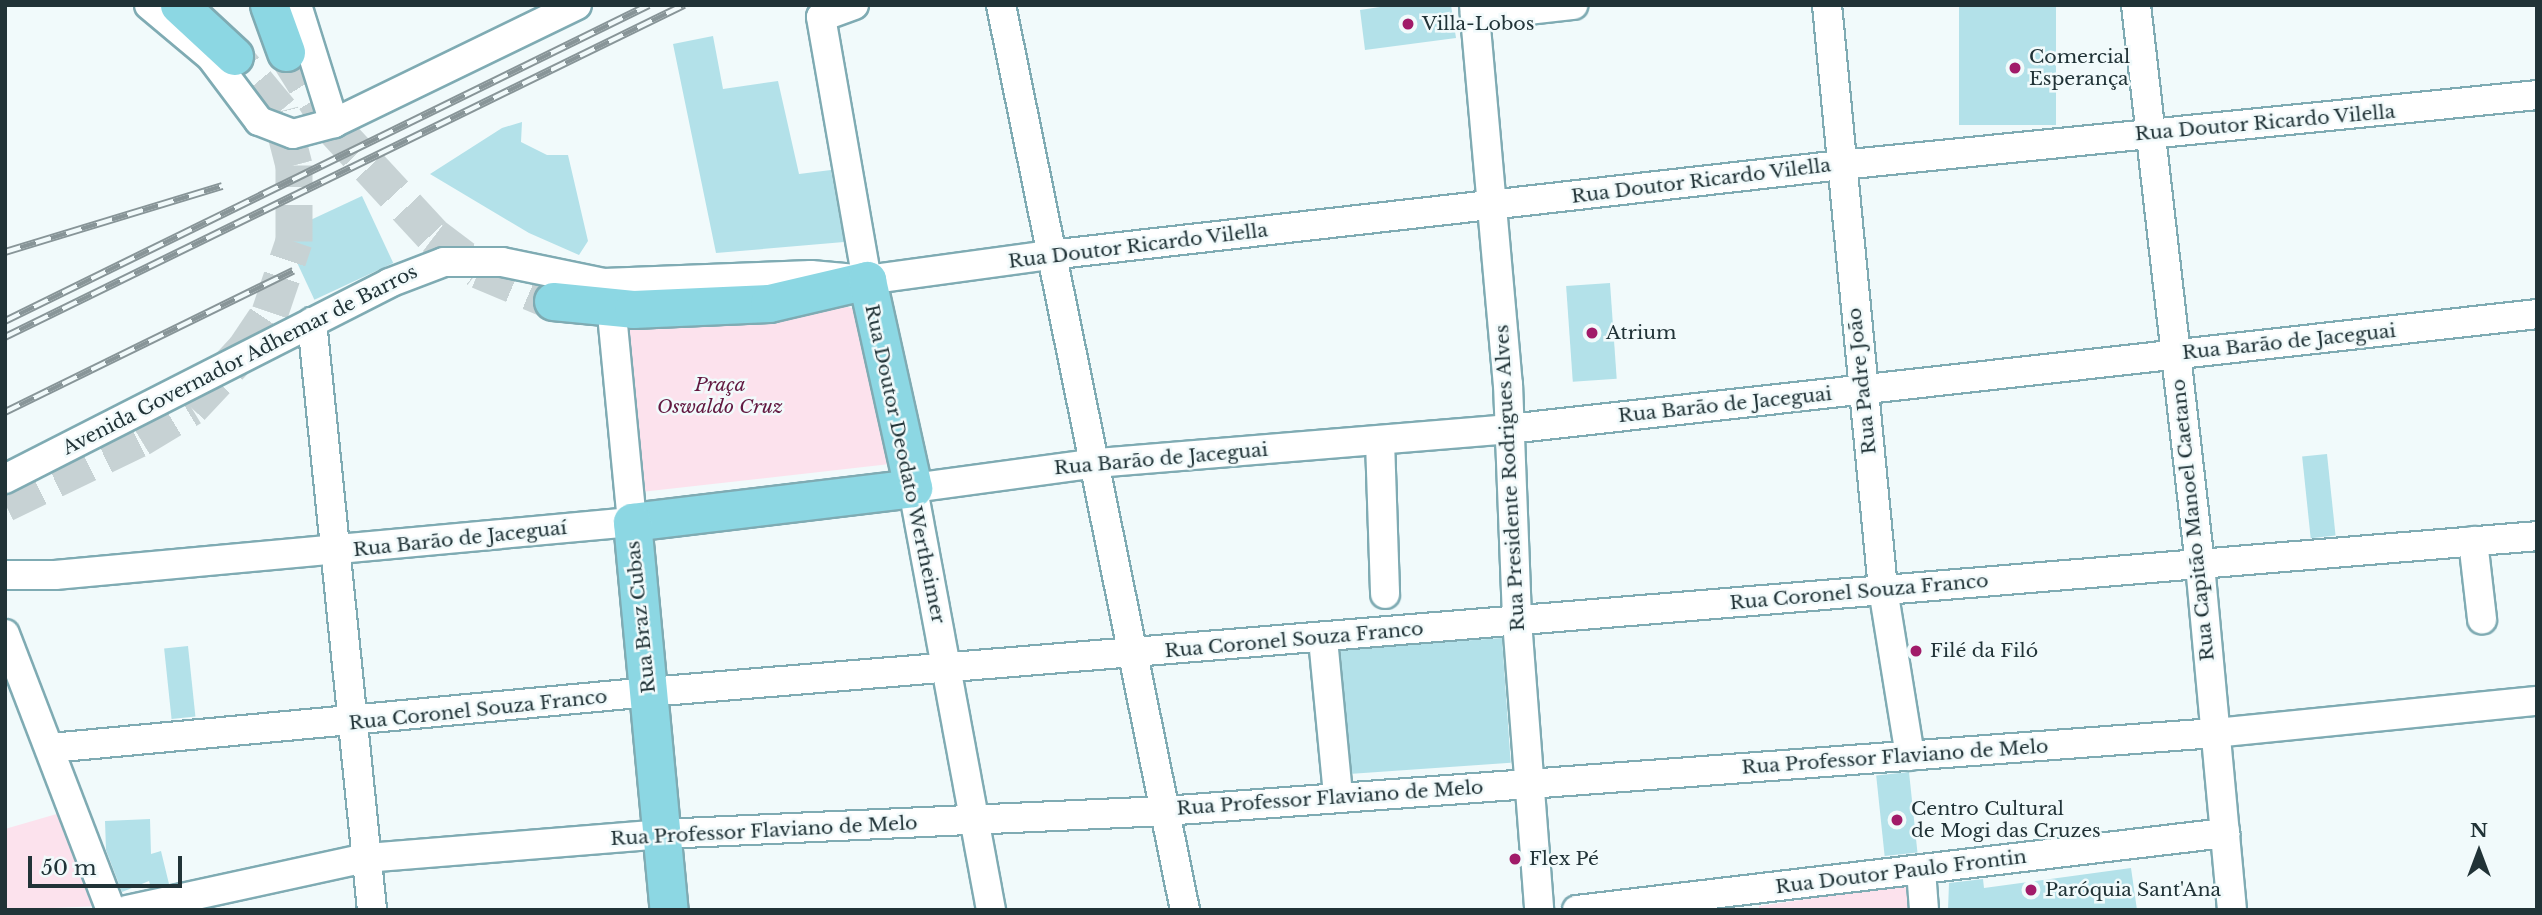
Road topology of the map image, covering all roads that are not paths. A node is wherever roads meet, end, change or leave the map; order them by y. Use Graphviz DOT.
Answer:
graph roads {
  1 [pos="149,5"];
  2 [pos="179,5"];
  3 [pos="270,5"];
  4 [pos="297,5"];
  5 [pos="854,5"];
  6 [pos="1001,5"];
  7 [pos="1573,5"];
  8 [pos="1827,5"];
  9 [pos="2136,5"];
  10 [pos="575,6"];
  11 [pos="1474,10"];
  12 [pos="286,52"];
  13 [pos="234,57"];
  14 [pos="2537,95"];
  15 [pos="334,124"];
  16 [pos="2151,134"];
  17 [pos="1840,165"];
  18 [pos="1490,205"];
  19 [pos="1050,255"];
  20 [pos="867,281"];
  21 [pos="604,283"];
  22 [pos="553,301"];
  23 [pos="2537,314"];
  24 [pos="312,322"];
  25 [pos="612,324"];
  26 [pos="2175,355"];
  27 [pos="1862,390"];
  28 [pos="1509,429"];
  29 [pos="1380,441"];
  30 [pos="1097,463"];
  31 [pos="5,479"];
  32 [pos="913,488"];
  33 [pos="632,522"];
  34 [pos="2537,536"];
  35 [pos="2473,541"];
  36 [pos="339,550"];
  37 [pos="2200,565"];
  38 [pos="5,575"];
  39 [pos="1883,589"];
  40 [pos="1385,594"];
  41 [pos="2482,619"];
  42 [pos="1517,621"];
  43 [pos="5,634"];
  44 [pos="1323,639"];
  45 [pos="1134,653"];
  46 [pos="946,671"];
  47 [pos="649,692"];
  48 [pos="2537,701"];
  49 [pos="354,723"];
  50 [pos="2215,733"];
  51 [pos="51,748"];
  52 [pos="1910,756"];
  53 [pos="1530,783"];
  54 [pos="1338,796"];
  55 [pos="1165,811"];
  56 [pos="974,821"];
  57 [pos="2225,833"];
  58 [pos="662,834"];
  59 [pos="366,858"];
  60 [pos="1921,870"];
  61 [pos="111,910"];
  62 [pos="127,910"];
  63 [pos="372,910"];
  64 [pos="669,910"];
  65 [pos="991,910"];
  66 [pos="1185,910"];
  67 [pos="1539,910"];
  68 [pos="1577,910"];
  69 [pos="1924,910"];
  70 [pos="2232,910"];
  1 -- 15 [label="street"];
  2 -- 13 [label="main road"];
  3 -- 12 [label="main road"];
  4 -- 15 [label="street"];
  5 -- 20 [label="street, Rua Doutor Deodato Wertheimer"];
  6 -- 19 [label="street"];
  7 -- 11 [label="street"];
  8 -- 17 [label="street, Rua Padre João"];
  9 -- 16 [label="street, Rua Capitão Manoel Caetano"];
  10 -- 15 [label="street"];
  11 -- 18 [label="street, Rua Presidente Rodrigues Alves"];
  14 -- 16 [label="street, Rua Doutor Ricardo Vilella"];
  16 -- 17 [label="street, Rua Doutor Ricardo Vilella"];
  16 -- 26 [label="street, Rua Capitão Manoel Caetano"];
  17 -- 18 [label="street, Rua Doutor Ricardo Vilella"];
  17 -- 27 [label="street, Rua Padre João"];
  18 -- 19 [label="street, Rua Doutor Ricardo Vilella"];
  18 -- 28 [label="street, Rua Presidente Rodrigues Alves"];
  19 -- 20 [label="street, Rua Doutor Ricardo Vilella"];
  19 -- 30 [label="street"];
  20 -- 21 [label="street, Rua Doutor Ricardo Vilella"];
  20 -- 22 [label="main road"];
  20 -- 32 [label="main road, Rua Doutor Deodato Wertheimer"];
  21 -- 24 [label="street, Avenida Governador Adhemar de Barros"];
  23 -- 26 [label="street, Rua Barão de Jaceguai"];
  24 -- 31 [label="street, Avenida Governador Adhemar de Barros"];
  24 -- 36 [label="street"];
  25 -- 33 [label="street, Rua Braz Cubas"];
  26 -- 27 [label="street, Rua Barão de Jaceguai"];
  26 -- 37 [label="street, Rua Capitão Manoel Caetano"];
  27 -- 28 [label="street, Rua Barão de Jaceguai"];
  27 -- 39 [label="street, Rua Padre João"];
  28 -- 29 [label="street, Rua Barão de Jaceguai"];
  28 -- 42 [label="street, Rua Presidente Rodrigues Alves"];
  29 -- 30 [label="street, Rua Barão de Jaceguai"];
  29 -- 40 [label="street"];
  30 -- 32 [label="street, Rua Barão de Jaceguai"];
  30 -- 45 [label="street"];
  32 -- 33 [label="main road, Rua Barão de Jaceguaí"];
  32 -- 46 [label="street, Rua Doutor Deodato Wertheimer"];
  33 -- 36 [label="street, Rua Barão de Jaceguaí"];
  33 -- 47 [label="main road, Rua Braz Cubas"];
  34 -- 35 [label="street, Rua Coronel Souza Franco"];
  35 -- 37 [label="street, Rua Coronel Souza Franco"];
  35 -- 41 [label="street"];
  36 -- 38 [label="street, Rua Barão de Jaceguaí"];
  36 -- 49 [label="street"];
  37 -- 39 [label="street, Rua Coronel Souza Franco"];
  37 -- 50 [label="street, Rua Capitão Manoel Caetano"];
  39 -- 42 [label="street, Rua Coronel Souza Franco"];
  39 -- 52 [label="street, Rua Padre João"];
  42 -- 44 [label="street, Rua Coronel Souza Franco"];
  42 -- 53 [label="street, Rua Presidente Rodrigues Alves"];
  43 -- 51 [label="street"];
  44 -- 45 [label="street, Rua Coronel Souza Franco"];
  44 -- 54 [label="street"];
  45 -- 46 [label="street, Rua Coronel Souza Franco"];
  45 -- 55 [label="street"];
  46 -- 47 [label="street, Rua Coronel Souza Franco"];
  46 -- 56 [label="street, Rua Doutor Deodato Wertheimer"];
  47 -- 49 [label="street, Rua Coronel Souza Franco"];
  47 -- 58 [label="main road, Rua Braz Cubas"];
  48 -- 50 [label="street, Rua Professor Flaviano de Melo"];
  49 -- 51 [label="street, Rua Coronel Souza Franco"];
  49 -- 59 [label="street"];
  50 -- 52 [label="street, Rua Professor Flaviano de Melo"];
  50 -- 57 [label="street, Rua Capitão Manoel Caetano"];
  51 -- 61 [label="street"];
  52 -- 53 [label="street, Rua Professor Flaviano de Melo"];
  53 -- 54 [label="street, Rua Professor Flaviano de Melo"];
  53 -- 67 [label="street, Rua Presidente Rodrigues Alves"];
  54 -- 55 [label="street, Rua Professor Flaviano de Melo"];
  55 -- 56 [label="street, Rua Professor Flaviano de Melo"];
  55 -- 66 [label="street"];
  56 -- 58 [label="street, Rua Professor Flaviano de Melo"];
  56 -- 65 [label="street, Rua Doutor Deodato Wertheimer"];
  57 -- 60 [label="street, Rua Doutor Paulo Frontin"];
  57 -- 70 [label="street, Rua Capitão Manoel Caetano"];
  58 -- 59 [label="street, Rua Professor Flaviano de Melo"];
  58 -- 64 [label="main road, Rua Braz Cubas"];
  59 -- 62 [label="street, Rua Professor Flaviano de Melo"];
  59 -- 63 [label="street"];
  60 -- 68 [label="street, Rua Doutor Paulo Frontin"];
  60 -- 69 [label="street"];
}
